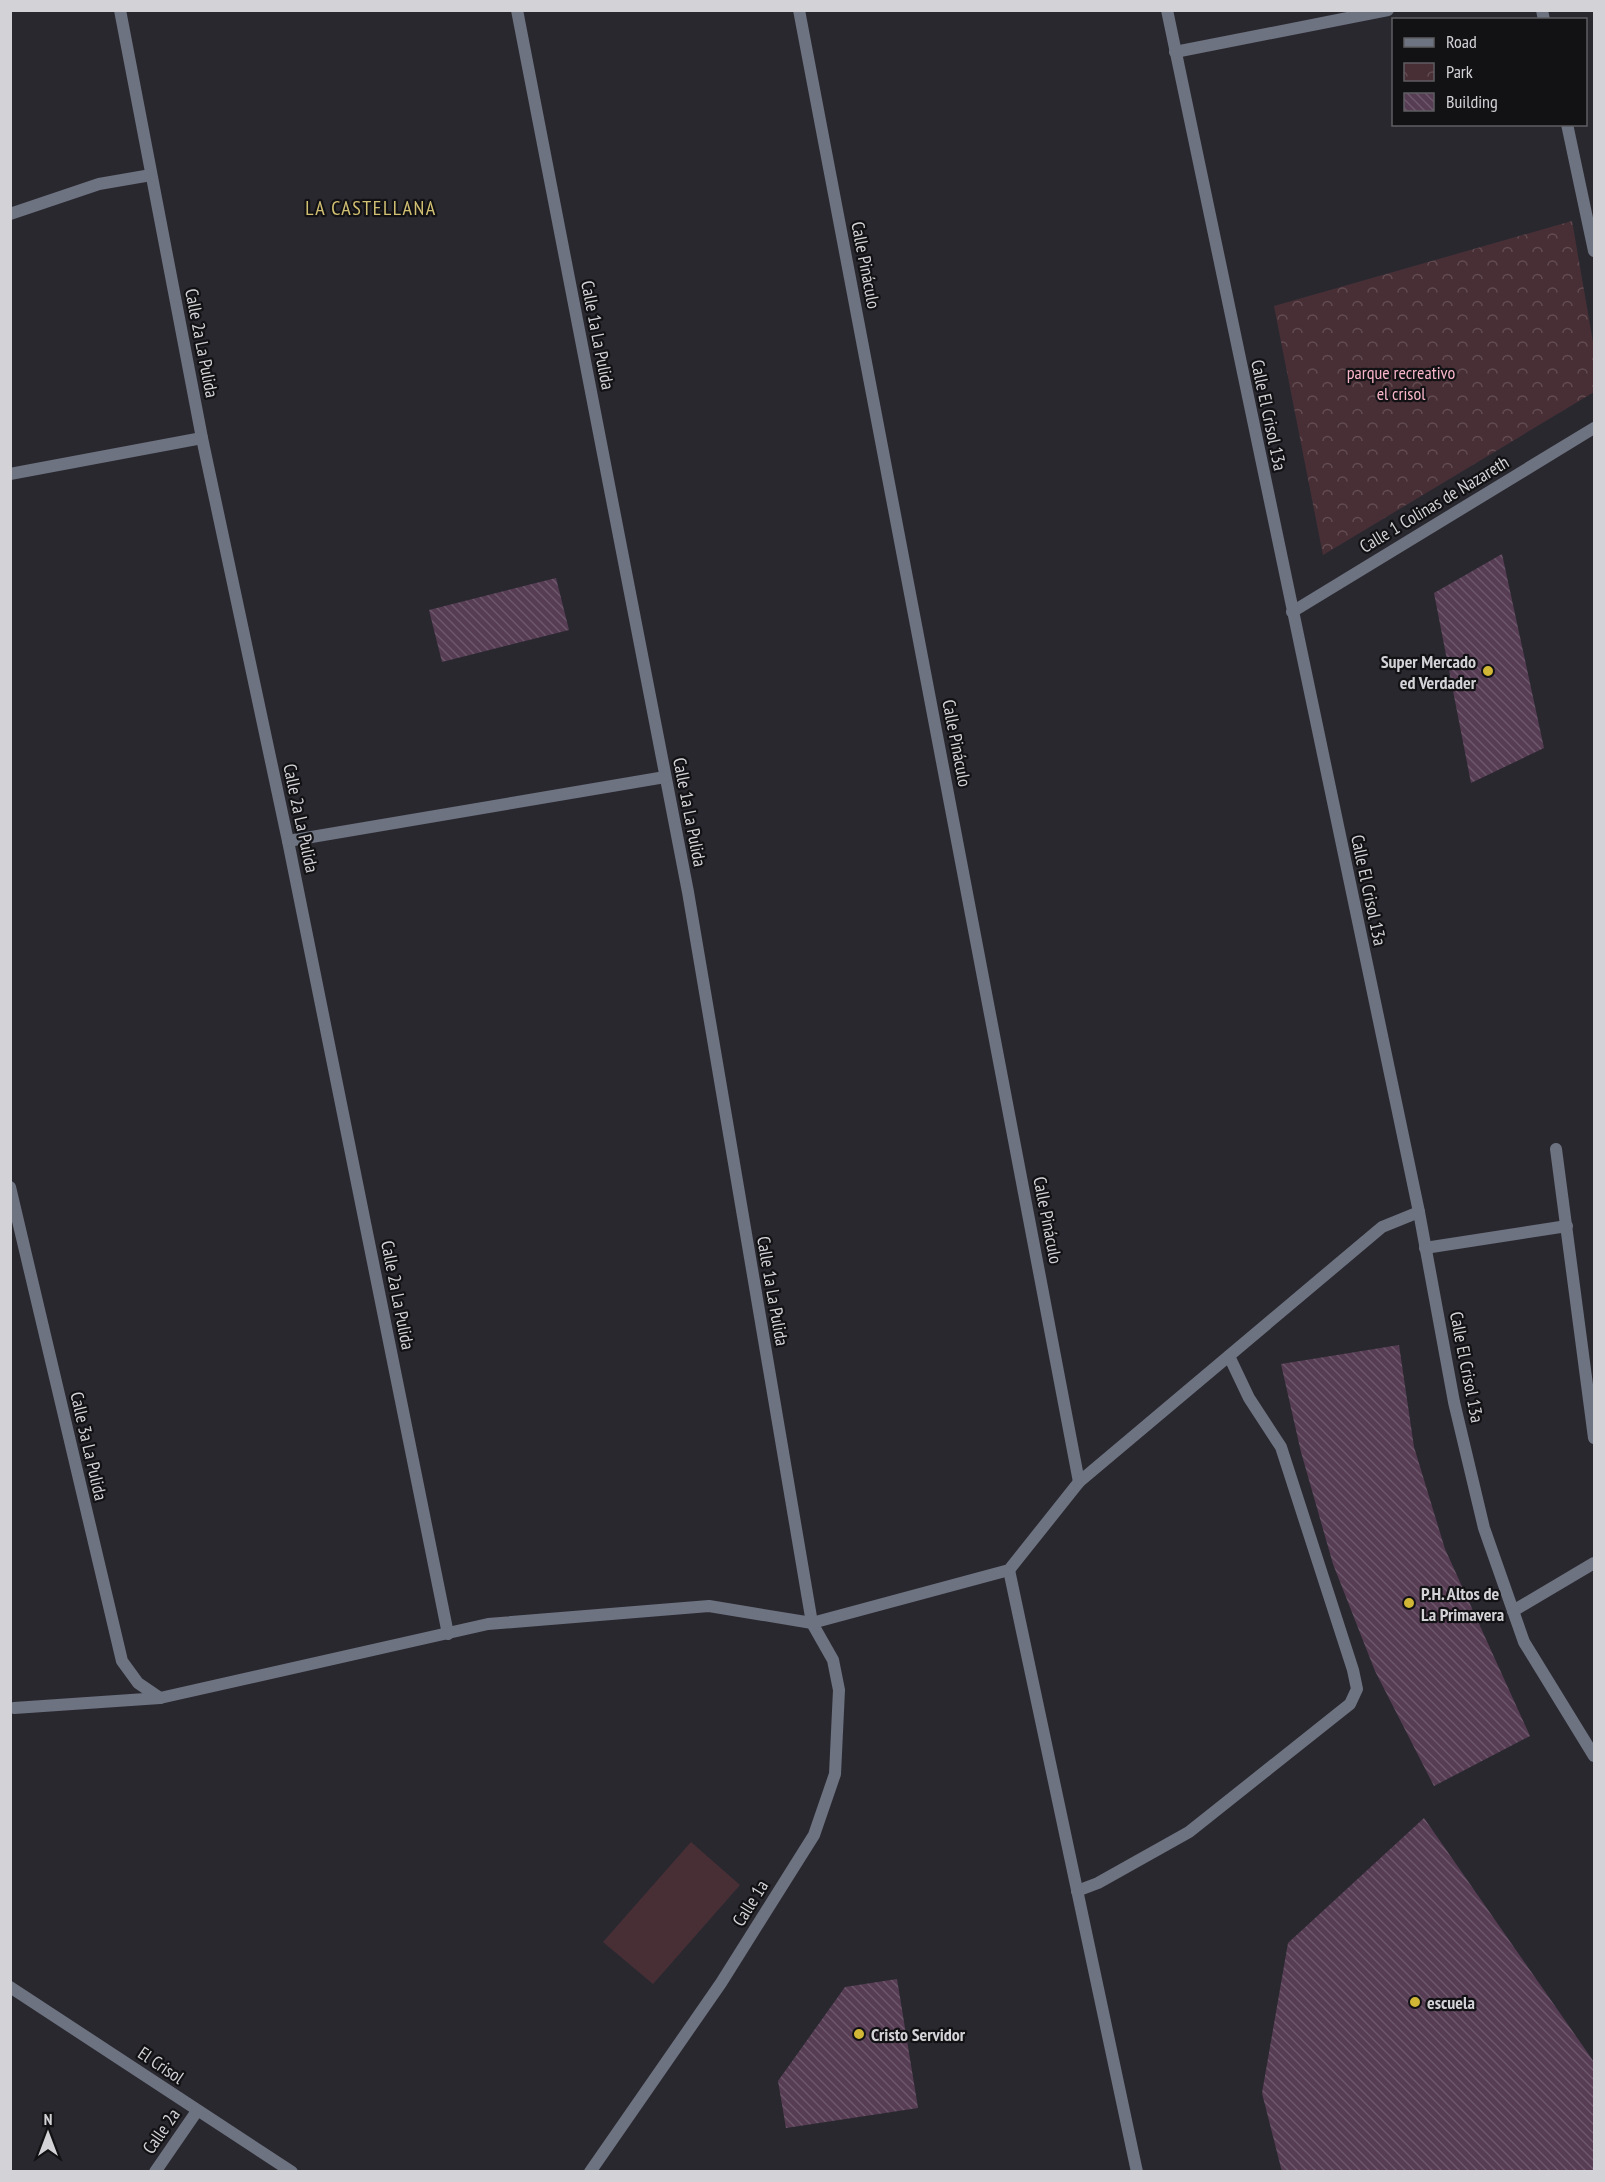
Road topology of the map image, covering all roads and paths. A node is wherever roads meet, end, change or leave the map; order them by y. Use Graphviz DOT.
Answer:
graph roads {
  1 [pos="120,10"];
  2 [pos="517,10"];
  3 [pos="799,10"];
  4 [pos="1167,10"];
  5 [pos="1388,10"];
  6 [pos="1175,52"];
  7 [pos="1567,126"];
  8 [pos="151,175"];
  9 [pos="10,214"];
  10 [pos="1594,251"];
  11 [pos="1594,428"];
  12 [pos="202,438"];
  13 [pos="10,474"];
  14 [pos="1292,612"];
  15 [pos="665,777"];
  16 [pos="288,841"];
  17 [pos="1556,1149"];
  18 [pos="10,1186"];
  19 [pos="1419,1212"];
  20 [pos="1567,1226"];
  21 [pos="1425,1248"];
  22 [pos="1229,1356"];
  23 [pos="1594,1438"];
  24 [pos="1079,1482"];
  25 [pos="1594,1563"];
  26 [pos="1009,1570"];
  27 [pos="1513,1611"];
  28 [pos="812,1623"];
  29 [pos="448,1634"];
  30 [pos="160,1698"];
  31 [pos="14,1708"];
  32 [pos="1594,1756"];
  33 [pos="1077,1891"];
  34 [pos="10,1987"];
  35 [pos="197,2111"];
  36 [pos="155,2172"];
  37 [pos="292,2172"];
  38 [pos="590,2172"];
  39 [pos="1137,2172"];
  1 -- 8 [label="street, Calle 2a La Pulida"];
  2 -- 15 [label="street, Calle 1a La Pulida"];
  3 -- 24 [label="street, Calle Pináculo"];
  4 -- 6 [label="street, Calle El Crisol 13a"];
  5 -- 6 [label="street"];
  6 -- 14 [label="street, Calle El Crisol 13a"];
  7 -- 10 [label="street"];
  8 -- 9 [label="street"];
  8 -- 12 [label="street, Calle 2a La Pulida"];
  11 -- 14 [label="street, Calle 1 Colinas de Nazareth"];
  12 -- 13 [label="street"];
  12 -- 16 [label="street, Calle 2a La Pulida"];
  14 -- 19 [label="street, Calle El Crisol 13a"];
  15 -- 16 [label="street"];
  15 -- 28 [label="street, Calle 1a La Pulida"];
  16 -- 29 [label="street, Calle 2a La Pulida"];
  17 -- 20 [label="street"];
  18 -- 30 [label="street, Calle 3a La Pulida"];
  19 -- 21 [label="street, Calle El Crisol 13a"];
  19 -- 22 [label="street"];
  20 -- 21 [label="street"];
  20 -- 23 [label="street"];
  21 -- 27 [label="street, Calle El Crisol 13a"];
  22 -- 24 [label="street"];
  22 -- 33 [label="street"];
  24 -- 26 [label="street"];
  25 -- 27 [label="street"];
  26 -- 28 [label="street"];
  26 -- 33 [label="street"];
  27 -- 32 [label="street, Calle El Crisol 13a"];
  28 -- 29 [label="street"];
  28 -- 38 [label="street, Calle 1a"];
  29 -- 30 [label="street"];
  30 -- 31 [label="street"];
  33 -- 39 [label="street"];
  34 -- 35 [label="street, El Crisol"];
  35 -- 36 [label="street, Calle 2a"];
  35 -- 37 [label="street, El Crisol"];
}
